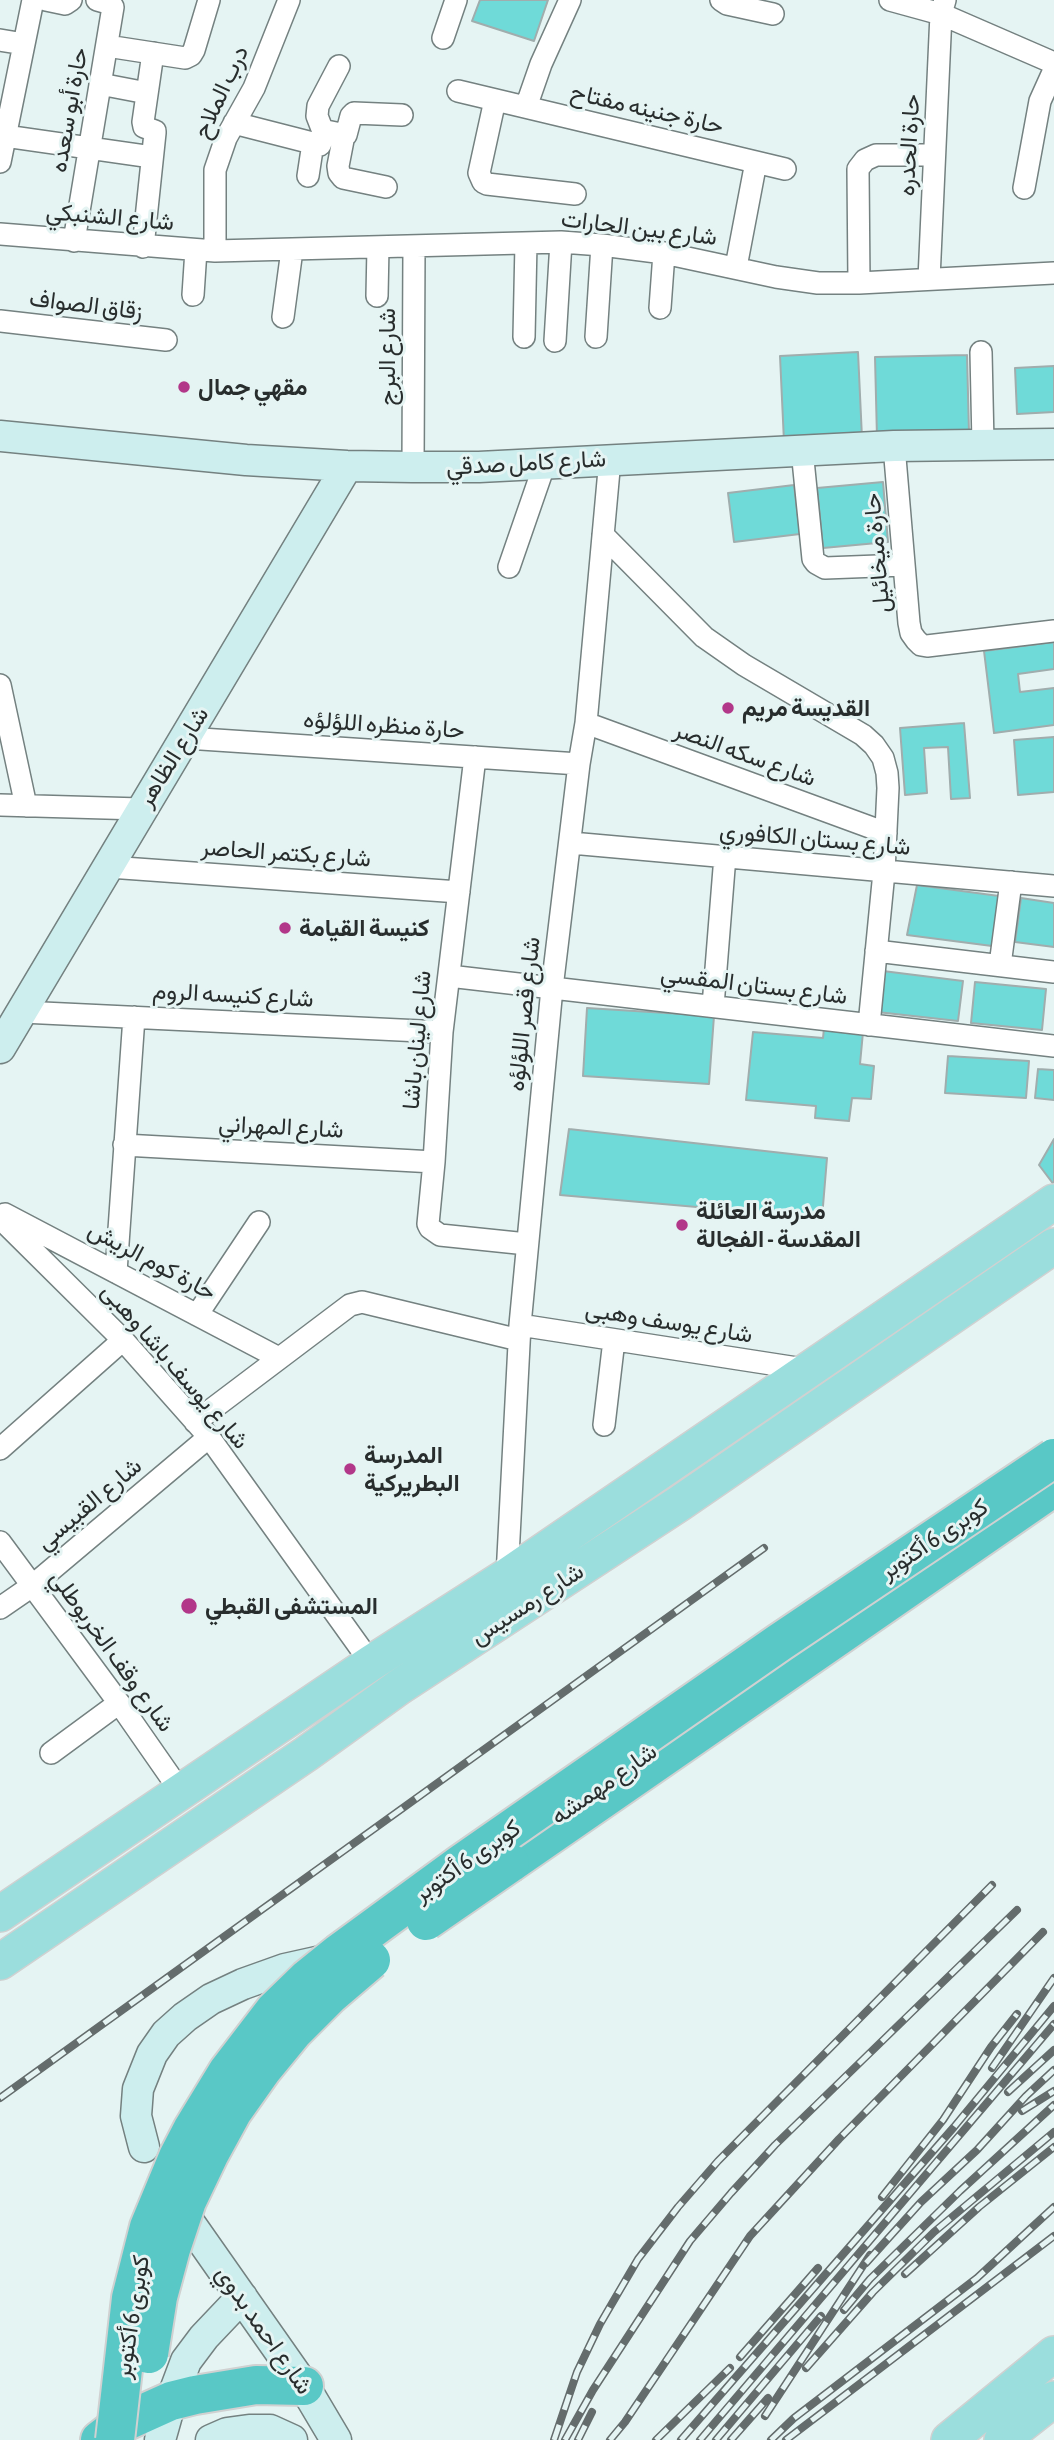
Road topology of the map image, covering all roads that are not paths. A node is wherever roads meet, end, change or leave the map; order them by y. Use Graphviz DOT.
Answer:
graph roads {
  1 [pos="33,0"];
  2 [pos="46,0"];
  3 [pos="71,0"];
  4 [pos="97,0"];
  5 [pos="209,0"];
  6 [pos="289,0"];
  7 [pos="456,0"];
  8 [pos="570,0"];
  9 [pos="721,0"];
  10 [pos="893,0"];
  11 [pos="943,7"];
  12 [pos="773,14"];
  13 [pos="443,38"];
  14 [pos="0,40"];
  15 [pos="24,44"];
  16 [pos="107,46"];
  17 [pos="153,53"];
  18 [pos="1054,64"];
  19 [pos="340,66"];
  20 [pos="1054,70"];
  21 [pos="100,85"];
  22 [pos="458,91"];
  23 [pos="147,93"];
  24 [pos="495,100"];
  25 [pos="526,107"];
  26 [pos="5,108"];
  27 [pos="402,115"];
  28 [pos="234,122"];
  29 [pos="5,136"];
  30 [pos="327,137"];
  31 [pos="90,148"];
  32 [pos="934,155"];
  33 [pos="152,157"];
  34 [pos="0,162"];
  35 [pos="756,162"];
  36 [pos="785,169"];
  37 [pos="308,176"];
  38 [pos="386,187"];
  39 [pos="1024,188"];
  40 [pos="575,194"];
  41 [pos="0,234"];
  42 [pos="74,241"];
  43 [pos="561,242"];
  44 [pos="526,243"];
  45 [pos="602,245"];
  46 [pos="143,247"];
  47 [pos="378,247"];
  48 [pos="414,247"];
  49 [pos="205,250"];
  50 [pos="292,250"];
  51 [pos="664,253"];
  52 [pos="736,267"];
  53 [pos="1054,273"];
  54 [pos="929,279"];
  55 [pos="859,283"];
  56 [pos="193,295"];
  57 [pos="377,296"];
  58 [pos="660,308"];
  59 [pos="283,317"];
  60 [pos="0,321"];
  61 [pos="524,337"];
  62 [pos="596,337"];
  63 [pos="166,340"];
  64 [pos="555,341"];
  65 [pos="981,352"];
  66 [pos="0,436"];
  67 [pos="983,444"];
  68 [pos="1054,444"];
  69 [pos="894,446"];
  70 [pos="802,450"];
  71 [pos="610,459"];
  72 [pos="545,463"];
  73 [pos="347,466"];
  74 [pos="413,467"];
  75 [pos="603,535"];
  76 [pos="904,565"];
  77 [pos="509,567"];
  78 [pos="1054,631"];
  79 [pos="0,685"];
  80 [pos="586,723"];
  81 [pos="186,738"];
  82 [pos="474,757"];
  83 [pos="579,764"];
  84 [pos="0,805"];
  85 [pos="26,806"];
  86 [pos="141,809"];
  87 [pos="886,833"];
  88 [pos="571,843"];
  89 [pos="725,856"];
  90 [pos="109,867"];
  91 [pos="884,872"];
  92 [pos="1011,882"];
  93 [pos="1054,886"];
  94 [pos="459,892"];
  95 [pos="876,951"];
  96 [pos="1000,965"];
  97 [pos="1054,972"];
  98 [pos="449,976"];
  99 [pos="552,988"];
  100 [pos="713,1006"];
  101 [pos="22,1012"];
  102 [pos="134,1017"];
  103 [pos="869,1024"];
  104 [pos="442,1032"];
  105 [pos="1054,1046"];
  106 [pos="0,1048"];
  107 [pos="124,1145"];
  108 [pos="434,1163"];
  109 [pos="1054,1202"];
  110 [pos="0,1212"];
  111 [pos="0,1218"];
  112 [pos="259,1222"];
  113 [pos="527,1244"];
  114 [pos="1054,1246"];
  115 [pos="116,1272"];
  116 [pos="197,1315"];
  117 [pos="519,1332"];
  118 [pos="123,1340"];
  119 [pos="614,1340"];
  120 [pos="279,1357"];
  121 [pos="810,1370"];
  122 [pos="604,1425"];
  123 [pos="202,1429"];
  124 [pos="0,1449"];
  125 [pos="1054,1458"];
  126 [pos="1054,1474"];
  127 [pos="1054,1487"];
  128 [pos="0,1542"];
  129 [pos="507,1576"];
  130 [pos="32,1586"];
  131 [pos="0,1608"];
  132 [pos="371,1663"];
  133 [pos="119,1703"];
  134 [pos="711,1709"];
  135 [pos="51,1753"];
  136 [pos="180,1792"];
  137 [pos="0,1914"];
  138 [pos="0,1962"];
  139 [pos="144,2147"];
  140 [pos="189,2222"];
  141 [pos="242,2297"];
  142 [pos="1054,2354"];
  143 [pos="304,2386"];
  144 [pos="171,2402"];
  145 [pos="1049,2409"];
  146 [pos="100,2440"];
  147 [pos="115,2440"];
  148 [pos="125,2440"];
  149 [pos="140,2440"];
  150 [pos="160,2440"];
  151 [pos="211,2440"];
  152 [pos="292,2440"];
  153 [pos="336,2440"];
  154 [pos="949,2440"];
  155 [pos="1002,2440"];
  1 -- 15 [label="street"];
  2 -- 3 [label="street"];
  4 -- 16 [label="street, حارة أبو سعده"];
  5 -- 17 [label="street"];
  6 -- 28 [label="street, درب الملاح"];
  7 -- 13 [label="street"];
  8 -- 25 [label="street, حارة جنينه مفتاح"];
  9 -- 12 [label="street"];
  10 -- 11 [label="street"];
  11 -- 18 [label="street"];
  11 -- 32 [label="street, حارة الحدره"];
  14 -- 15 [label="street"];
  15 -- 26 [label="street"];
  16 -- 17 [label="street"];
  16 -- 21 [label="street, حارة أبو سعده"];
  17 -- 23 [label="street"];
  19 -- 30 [label="street"];
  20 -- 39 [label="street"];
  21 -- 23 [label="street"];
  21 -- 31 [label="street, حارة أبو سعده"];
  22 -- 24 [label="street, حارة جنينه مفتاح"];
  23 -- 33 [label="street"];
  24 -- 25 [label="street, حارة جنينه مفتاح"];
  24 -- 40 [label="street"];
  25 -- 35 [label="street, حارة جنينه مفتاح"];
  26 -- 29 [label="street"];
  27 -- 30 [label="street"];
  28 -- 30 [label="street"];
  28 -- 49 [label="street, درب الملاح"];
  29 -- 31 [label="street"];
  29 -- 34 [label="street"];
  30 -- 37 [label="street"];
  30 -- 38 [label="street"];
  31 -- 33 [label="street"];
  31 -- 42 [label="street, حارة أبو سعده"];
  32 -- 54 [label="street, حارة الحدره"];
  32 -- 55 [label="street"];
  33 -- 46 [label="street"];
  35 -- 36 [label="street, حارة جنينه مفتاح"];
  35 -- 52 [label="street"];
  41 -- 42 [label="street, شارع الشنبكي"];
  42 -- 46 [label="street, شارع الشنبكي"];
  43 -- 44 [label="street, شارع بين الحارات"];
  43 -- 45 [label="street, شارع بين الحارات"];
  43 -- 64 [label="street"];
  44 -- 48 [label="street, شارع بين الحارات"];
  44 -- 61 [label="street"];
  45 -- 51 [label="street, شارع بين الحارات"];
  45 -- 62 [label="street"];
  46 -- 49 [label="street, شارع الشنبكي"];
  47 -- 48 [label="street, شارع بين الحارات"];
  47 -- 50 [label="street, شارع بين الحارات"];
  47 -- 57 [label="street"];
  48 -- 74 [label="street, شارع البرج"];
  49 -- 50 [label="street, شارع بين الحارات"];
  49 -- 56 [label="street, درب الملاح"];
  50 -- 59 [label="street"];
  51 -- 52 [label="street, شارع بين الحارات"];
  51 -- 58 [label="street"];
  52 -- 55 [label="street, شارع بين الحارات"];
  53 -- 54 [label="street, شارع بين الحارات"];
  54 -- 55 [label="street, شارع بين الحارات"];
  60 -- 63 [label="street, زقاق الصواف"];
  65 -- 67 [label="street"];
  66 -- 73 [label="main road, شارع كامل صدقي"];
  67 -- 68 [label="main road, شارع كامل صدقي"];
  67 -- 69 [label="main road, شارع كامل صدقي"];
  69 -- 70 [label="main road, شارع كامل صدقي"];
  69 -- 76 [label="street, حارة ميخائيل"];
  70 -- 71 [label="main road, شارع كامل صدقي"];
  70 -- 76 [label="street"];
  71 -- 72 [label="main road, شارع كامل صدقي"];
  71 -- 75 [label="street, شارع قصر اللؤلؤه"];
  72 -- 74 [label="main road, شارع كامل صدقي"];
  72 -- 77 [label="street"];
  73 -- 74 [label="main road, شارع كامل صدقي"];
  73 -- 81 [label="main road, شارع الظاهر"];
  75 -- 80 [label="street, شارع قصر اللؤلؤه"];
  75 -- 87 [label="street"];
  76 -- 78 [label="street, حارة ميخائيل"];
  79 -- 85 [label="street"];
  80 -- 83 [label="street, شارع قصر اللؤلؤه"];
  80 -- 87 [label="street, شارع سكه النصر"];
  81 -- 82 [label="street, حارة منظره اللؤلؤه"];
  81 -- 86 [label="main road, شارع الظاهر"];
  82 -- 83 [label="street, حارة منظره اللؤلؤه"];
  82 -- 94 [label="street, شارع لينان باشا"];
  83 -- 88 [label="street, شارع قصر اللؤلؤه"];
  84 -- 85 [label="street"];
  85 -- 86 [label="street"];
  86 -- 90 [label="main road, شارع الظاهر"];
  87 -- 91 [label="street"];
  88 -- 89 [label="street, شارع بستان الكافوري"];
  88 -- 99 [label="street, شارع قصر اللؤلؤه"];
  89 -- 91 [label="street, شارع بستان الكافوري"];
  89 -- 100 [label="street"];
  90 -- 94 [label="street, شارع بكتمر الحاصر"];
  90 -- 101 [label="main road, شارع الظاهر"];
  91 -- 92 [label="street, شارع بستان الكافوري"];
  91 -- 95 [label="street"];
  92 -- 93 [label="street, شارع بستان الكافوري"];
  92 -- 96 [label="street"];
  94 -- 98 [label="street, شارع لينان باشا"];
  95 -- 96 [label="street"];
  95 -- 103 [label="street"];
  96 -- 97 [label="street"];
  98 -- 99 [label="street, شارع بستان المقسي"];
  98 -- 104 [label="street, شارع لينان باشا"];
  99 -- 100 [label="street, شارع بستان المقسي"];
  99 -- 113 [label="street, شارع قصر اللؤلؤه"];
  100 -- 103 [label="street, شارع بستان المقسي"];
  101 -- 102 [label="street, شارع كنيسه الروم"];
  101 -- 106 [label="main road, شارع الظاهر"];
  102 -- 104 [label="street, شارع كنيسه الروم"];
  102 -- 107 [label="street"];
  103 -- 105 [label="street, شارع بستان المقسي"];
  104 -- 108 [label="street, شارع لينان باشا"];
  107 -- 108 [label="street, شارع المهراني"];
  107 -- 115 [label="street"];
  108 -- 113 [label="street, شارع لينان باشا"];
  109 -- 121 [label="main road, شارع رمسيس"];
  110 -- 115 [label="street, حارة كوم الريش"];
  111 -- 118 [label="street, شارع يوسف باشا وهبى"];
  112 -- 116 [label="street"];
  113 -- 117 [label="street, شارع قصر اللؤلؤه"];
  114 -- 138 [label="main road, شارع رمسيس"];
  115 -- 116 [label="street, حارة كوم الريش"];
  116 -- 120 [label="street, حارة كوم الريش"];
  117 -- 119 [label="street, شارع يوسف وهبى"];
  117 -- 120 [label="street, شارع يوسف وهبى"];
  117 -- 129 [label="street, شارع قصر اللؤلؤه"];
  118 -- 123 [label="street, شارع يوسف باشا وهبى"];
  118 -- 124 [label="street"];
  119 -- 121 [label="street, شارع يوسف وهبى"];
  119 -- 122 [label="street"];
  120 -- 123 [label="street, شارع القبيسي"];
  121 -- 129 [label="main road, شارع رمسيس"];
  123 -- 130 [label="street, شارع القبيسي"];
  123 -- 132 [label="street, شارع يوسف باشا وهبى"];
  125 -- 147 [label="highway, كوبرى 6 أكتوبر, bridge"];
  126 -- 134 [label="main road, شارع مهمشه"];
  127 -- 149 [label="highway, كوبرى 6 أكتوبر, bridge"];
  128 -- 130 [label="street, شارع وقف الخربوطلي"];
  129 -- 132 [label="main road, شارع رمسيس"];
  130 -- 131 [label="street, شارع القبيسي"];
  130 -- 133 [label="street, شارع وقف الخربوطلي"];
  132 -- 136 [label="main road, شارع رمسيس"];
  133 -- 135 [label="street"];
  133 -- 136 [label="street, شارع وقف الخربوطلي"];
  134 -- 139 [label="main road, شارع مهمشه"];
  134 -- 148 [label="highway"];
  136 -- 137 [label="main road, شارع رمسيس"];
  140 -- 141 [label="main road, شارع احمد بدوي"];
  141 -- 143 [label="main road, شارع احمد بدوي"];
  141 -- 144 [label="main road"];
  142 -- 154 [label="main road"];
  143 -- 144 [label="highway"];
  143 -- 153 [label="main road, شارع احمد بدوي"];
  144 -- 146 [label="highway"];
  144 -- 150 [label="main road"];
  145 -- 155 [label="main road"];
  151 -- 152 [label="main road"];
}
